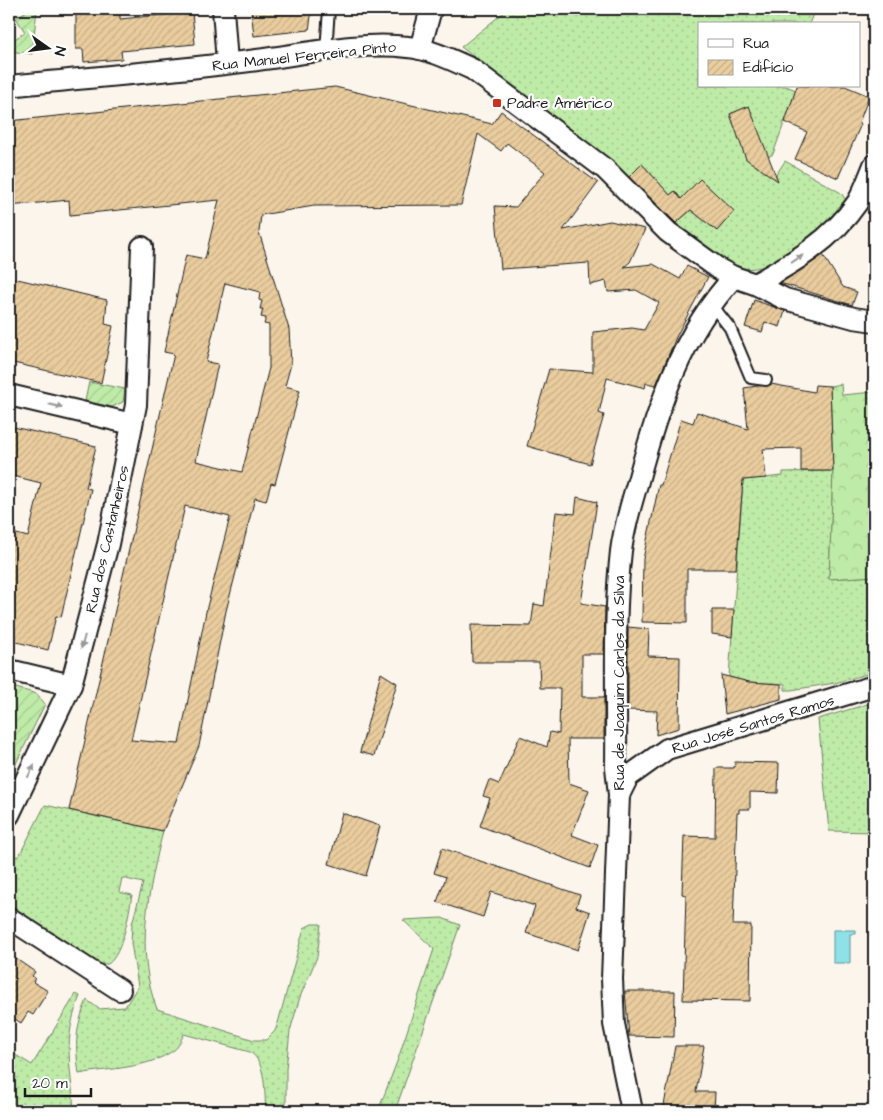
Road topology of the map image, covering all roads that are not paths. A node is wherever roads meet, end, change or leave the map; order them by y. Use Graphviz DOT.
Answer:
graph roads {
  1 [pos="222,9"];
  2 [pos="330,9"];
  3 [pos="431,9"];
  4 [pos="420,49"];
  5 [pos="326,51"];
  6 [pos="227,63"];
  7 [pos="9,86"];
  8 [pos="874,165"];
  9 [pos="142,247"];
  10 [pos="734,278"];
  11 [pos="755,284"];
  12 [pos="712,305"];
  13 [pos="874,321"];
  14 [pos="766,380"];
  15 [pos="9,395"];
  16 [pos="132,424"];
  17 [pos="9,670"];
  18 [pos="71,685"];
  19 [pos="874,686"];
  20 [pos="619,796"];
  21 [pos="9,815"];
  22 [pos="9,918"];
  23 [pos="120,990"];
  24 [pos="632,1111"];
  1 -- 6 [label="street"];
  2 -- 5 [label="lane"];
  3 -- 4 [label="street"];
  4 -- 5 [label="street, Rua Manuel Ferreira Pinto"];
  4 -- 10 [label="street, Rua Manuel Ferreira Pinto"];
  5 -- 6 [label="street, Rua Manuel Ferreira Pinto"];
  6 -- 7 [label="street, Rua Manuel Ferreira Pinto"];
  11 -- 8 [label="street, one-way"];
  9 -- 16 [label="street, Rua dos Castanheiros"];
  10 -- 11 [label="street, Rua Manuel Ferreira Pinto"];
  10 -- 12 [label="street, Rua de Joaquim Carlos da Silva"];
  11 -- 13 [label="street, Rua Manuel Ferreira Pinto"];
  12 -- 14 [label="lane"];
  12 -- 20 [label="street, Rua de Joaquim Carlos da Silva"];
  15 -- 16 [label="street, one-way"];
  16 -- 18 [label="street, Rua dos Castanheiros, one-way"];
  17 -- 18 [label="street"];
  21 -- 18 [label="street, Rua dos Castanheiros, one-way"];
  19 -- 20 [label="street, Rua José Santos Ramos"];
  20 -- 24 [label="street, Rua de Joaquim Carlos da Silva"];
  22 -- 23 [label="street"];
}
